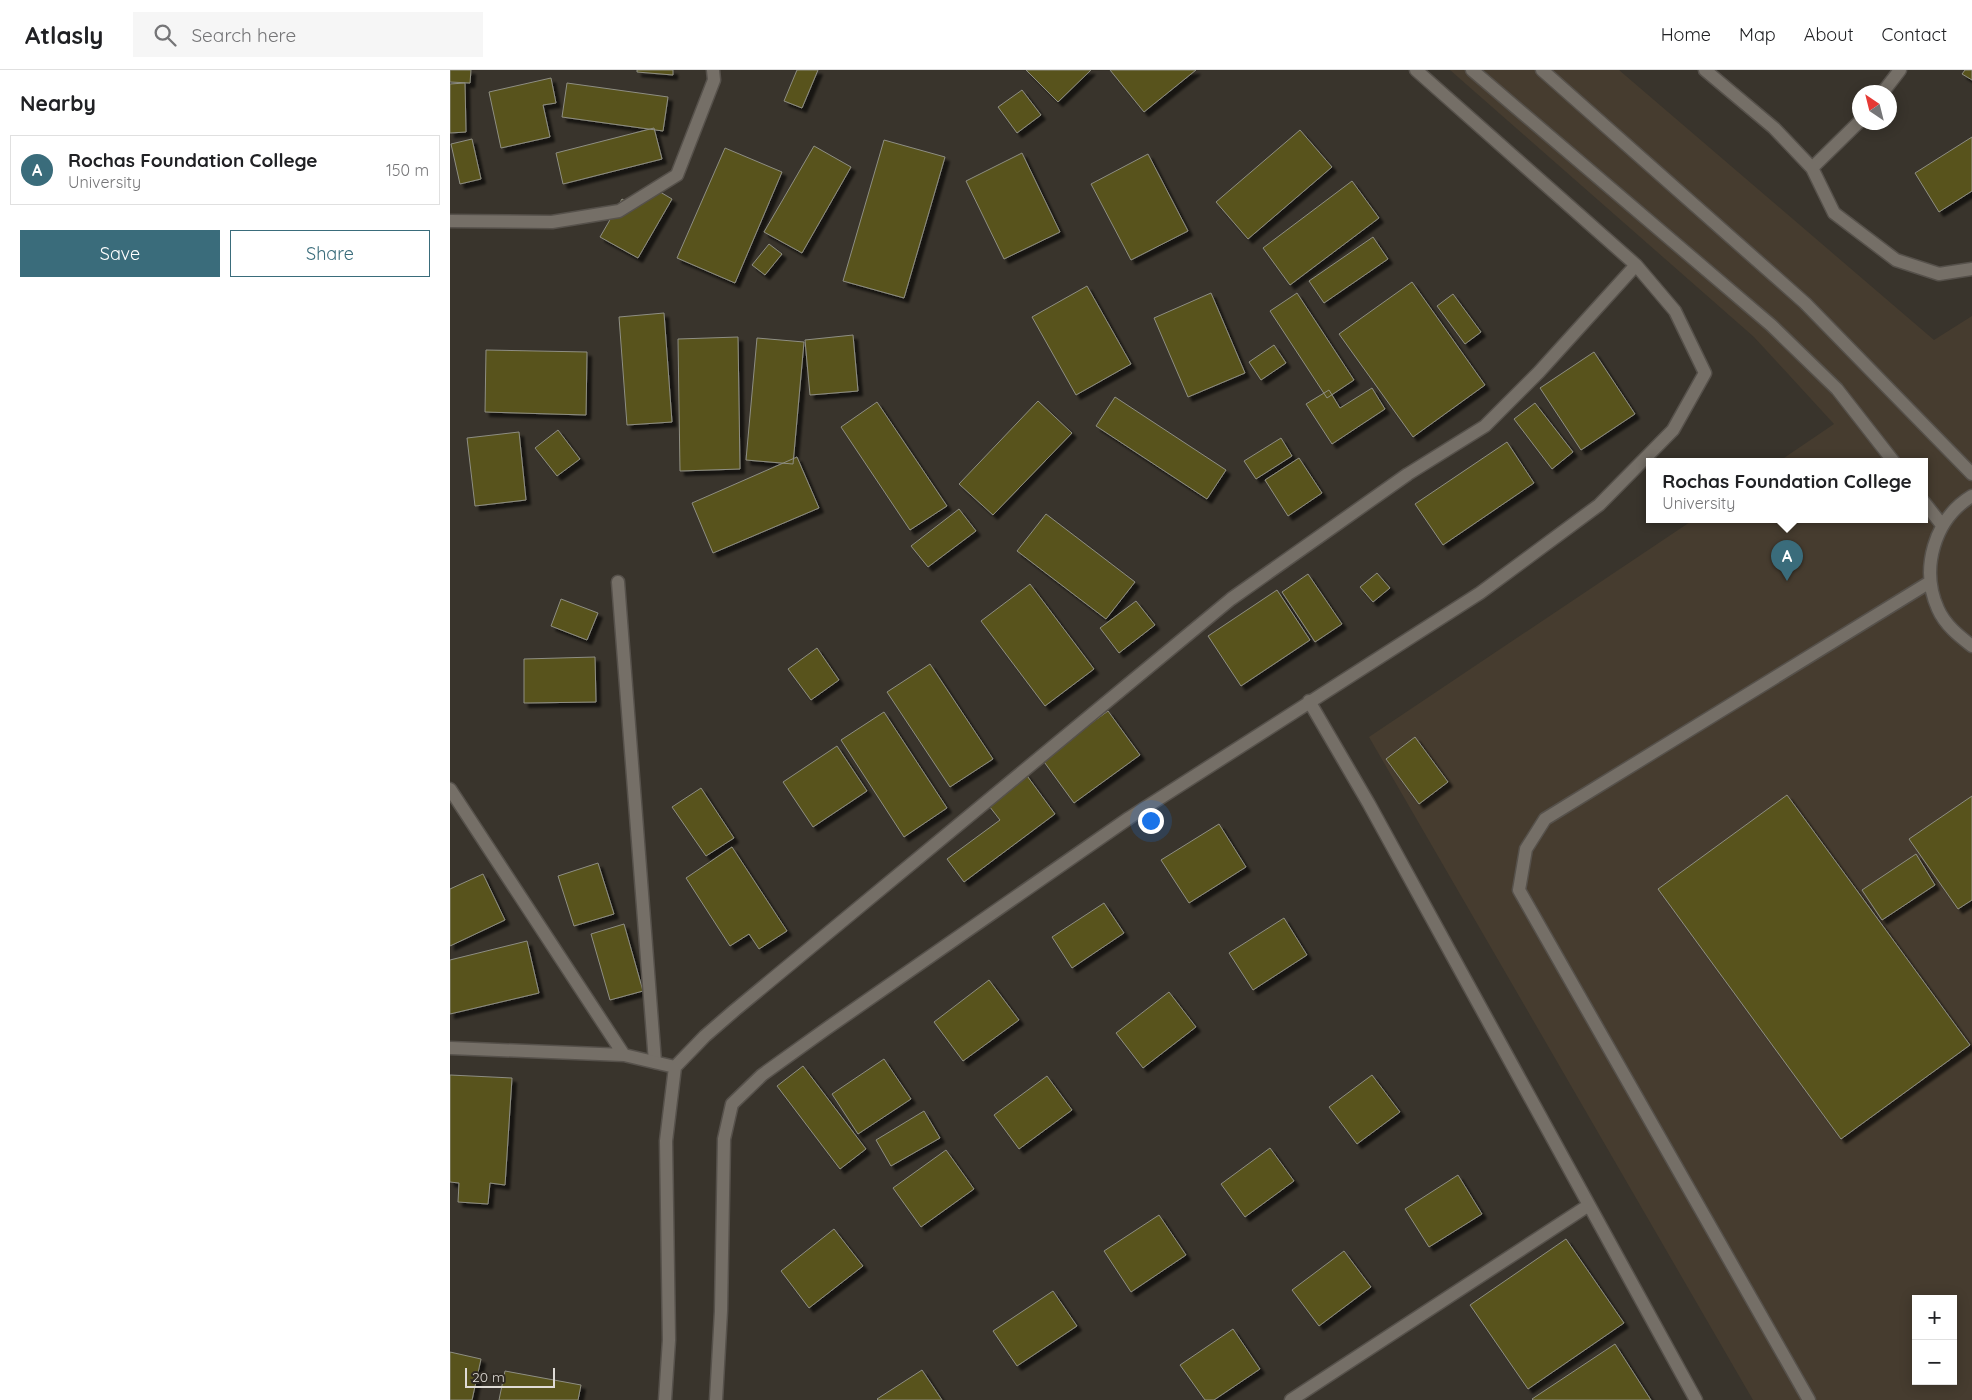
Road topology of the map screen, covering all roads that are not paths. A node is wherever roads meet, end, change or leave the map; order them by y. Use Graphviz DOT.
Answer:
graph roads {
  1 [pos="713,70"];
  2 [pos="1416,70"];
  3 [pos="1472,70"];
  4 [pos="1542,70"];
  5 [pos="1705,70"];
  6 [pos="1900,70"];
  7 [pos="1888,85"];
  8 [pos="1852,129"];
  9 [pos="1812,168"];
  10 [pos="450,221"];
  11 [pos="1636,265"];
  12 [pos="1972,270"];
  13 [pos="1891,458"];
  14 [pos="1972,474"];
  15 [pos="1972,496"];
  16 [pos="1928,507"];
  17 [pos="1942,525"];
  18 [pos="618,582"];
  19 [pos="1930,582"];
  20 [pos="1972,646"];
  21 [pos="1309,701"];
  22 [pos="450,789"];
  23 [pos="450,1048"];
  24 [pos="624,1055"];
  25 [pos="655,1062"];
  26 [pos="675,1067"];
  27 [pos="1589,1205"];
  28 [pos="665,1400"];
  29 [pos="716,1400"];
  30 [pos="1291,1400"];
  31 [pos="1696,1400"];
  32 [pos="1809,1400"];
  1 -- 10 [label="street"];
  2 -- 11 [label="street"];
  3 -- 13 [label="street"];
  4 -- 14 [label="street"];
  5 -- 9 [label="street"];
  6 -- 7 [label="street"];
  8 -- 9 [label="street"];
  9 -- 12 [label="street"];
  11 -- 21 [label="street"];
  11 -- 26 [label="street"];
  15 -- 17 [label="street"];
  16 -- 17 [label="street"];
  17 -- 19 [label="street"];
  18 -- 25 [label="street"];
  19 -- 20 [label="street"];
  19 -- 32 [label="street"];
  21 -- 27 [label="street"];
  21 -- 29 [label="street"];
  22 -- 24 [label="street"];
  23 -- 24 [label="street"];
  24 -- 25 [label="street"];
  25 -- 26 [label="street"];
  26 -- 28 [label="street"];
  27 -- 30 [label="street"];
  27 -- 31 [label="street"];
}
